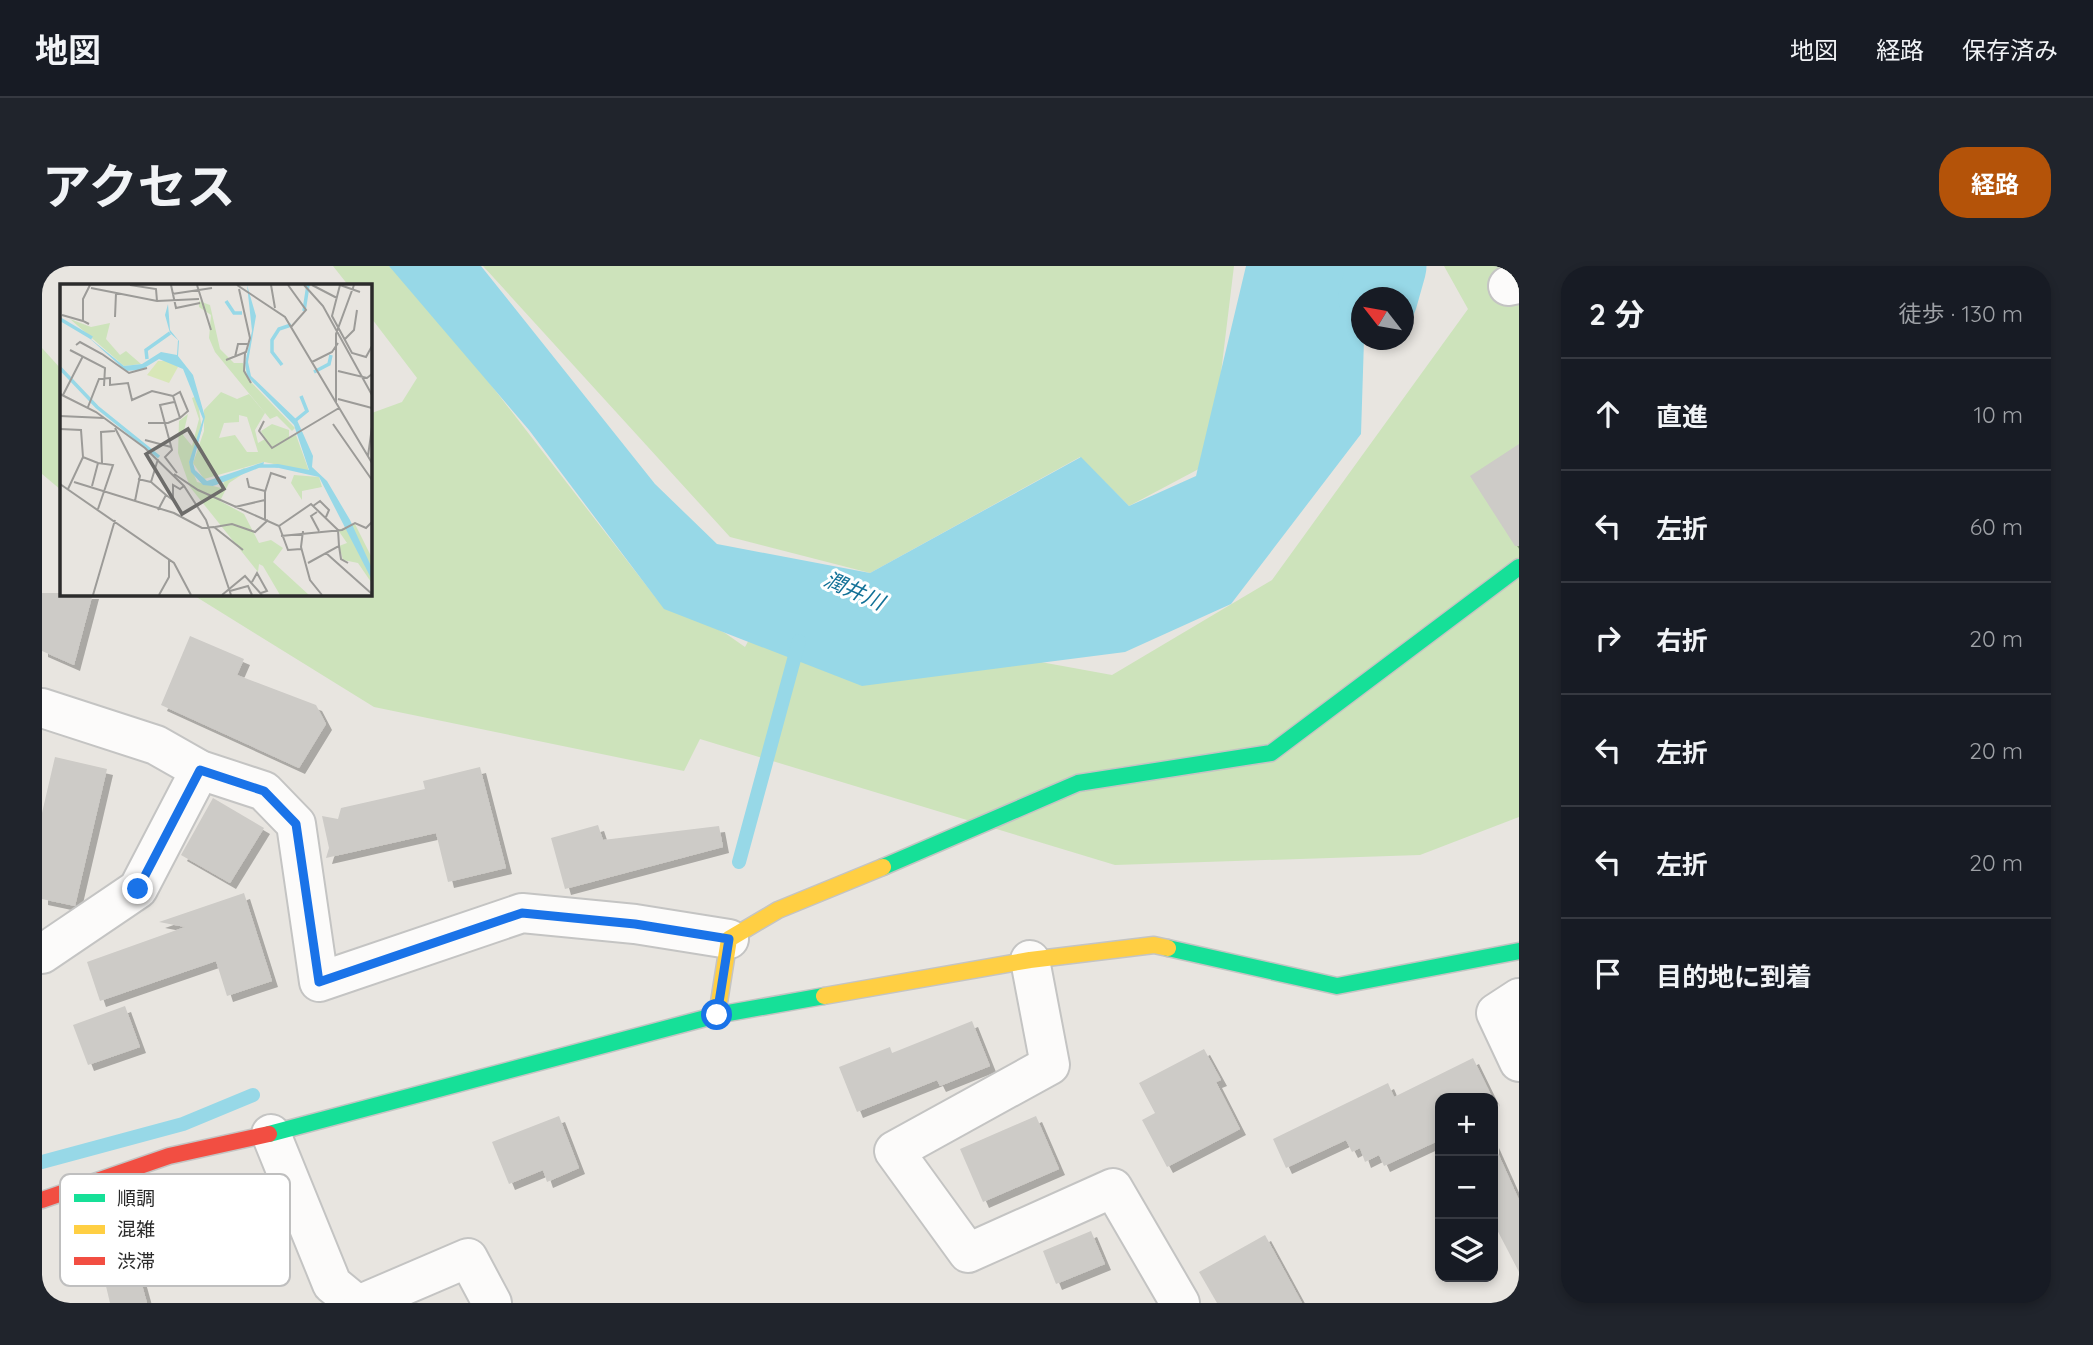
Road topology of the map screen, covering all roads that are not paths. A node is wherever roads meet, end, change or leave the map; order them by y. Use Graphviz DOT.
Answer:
graph roads {
  1 [pos="1519,567"];
  2 [pos="42,708"];
  3 [pos="200,770"];
  4 [pos="729,939"];
  5 [pos="1519,951"];
  6 [pos="42,954"];
  7 [pos="1030,960"];
  8 [pos="1519,998"];
  9 [pos="717,1015"];
  10 [pos="1519,1062"];
  11 [pos="271,1134"];
  12 [pos="117,1174"];
  13 [pos="287,1174"];
  14 [pos="290,1181"];
  15 [pos="60,1194"];
  16 [pos="42,1200"];
  17 [pos="355,1303"];
  18 [pos="363,1303"];
  19 [pos="492,1303"];
  20 [pos="1180,1303"];
  1 -- 4 [label="street"];
  2 -- 3 [label="street"];
  3 -- 4 [label="street"];
  3 -- 6 [label="street"];
  4 -- 9 [label="street"];
  5 -- 7 [label="street"];
  7 -- 9 [label="street"];
  7 -- 20 [label="street"];
  8 -- 10 [label="street"];
  9 -- 11 [label="street"];
  11 -- 12 [label="street"];
  11 -- 13 [label="street"];
  14 -- 17 [label="street"];
  15 -- 16 [label="street"];
  18 -- 19 [label="street"];
}
